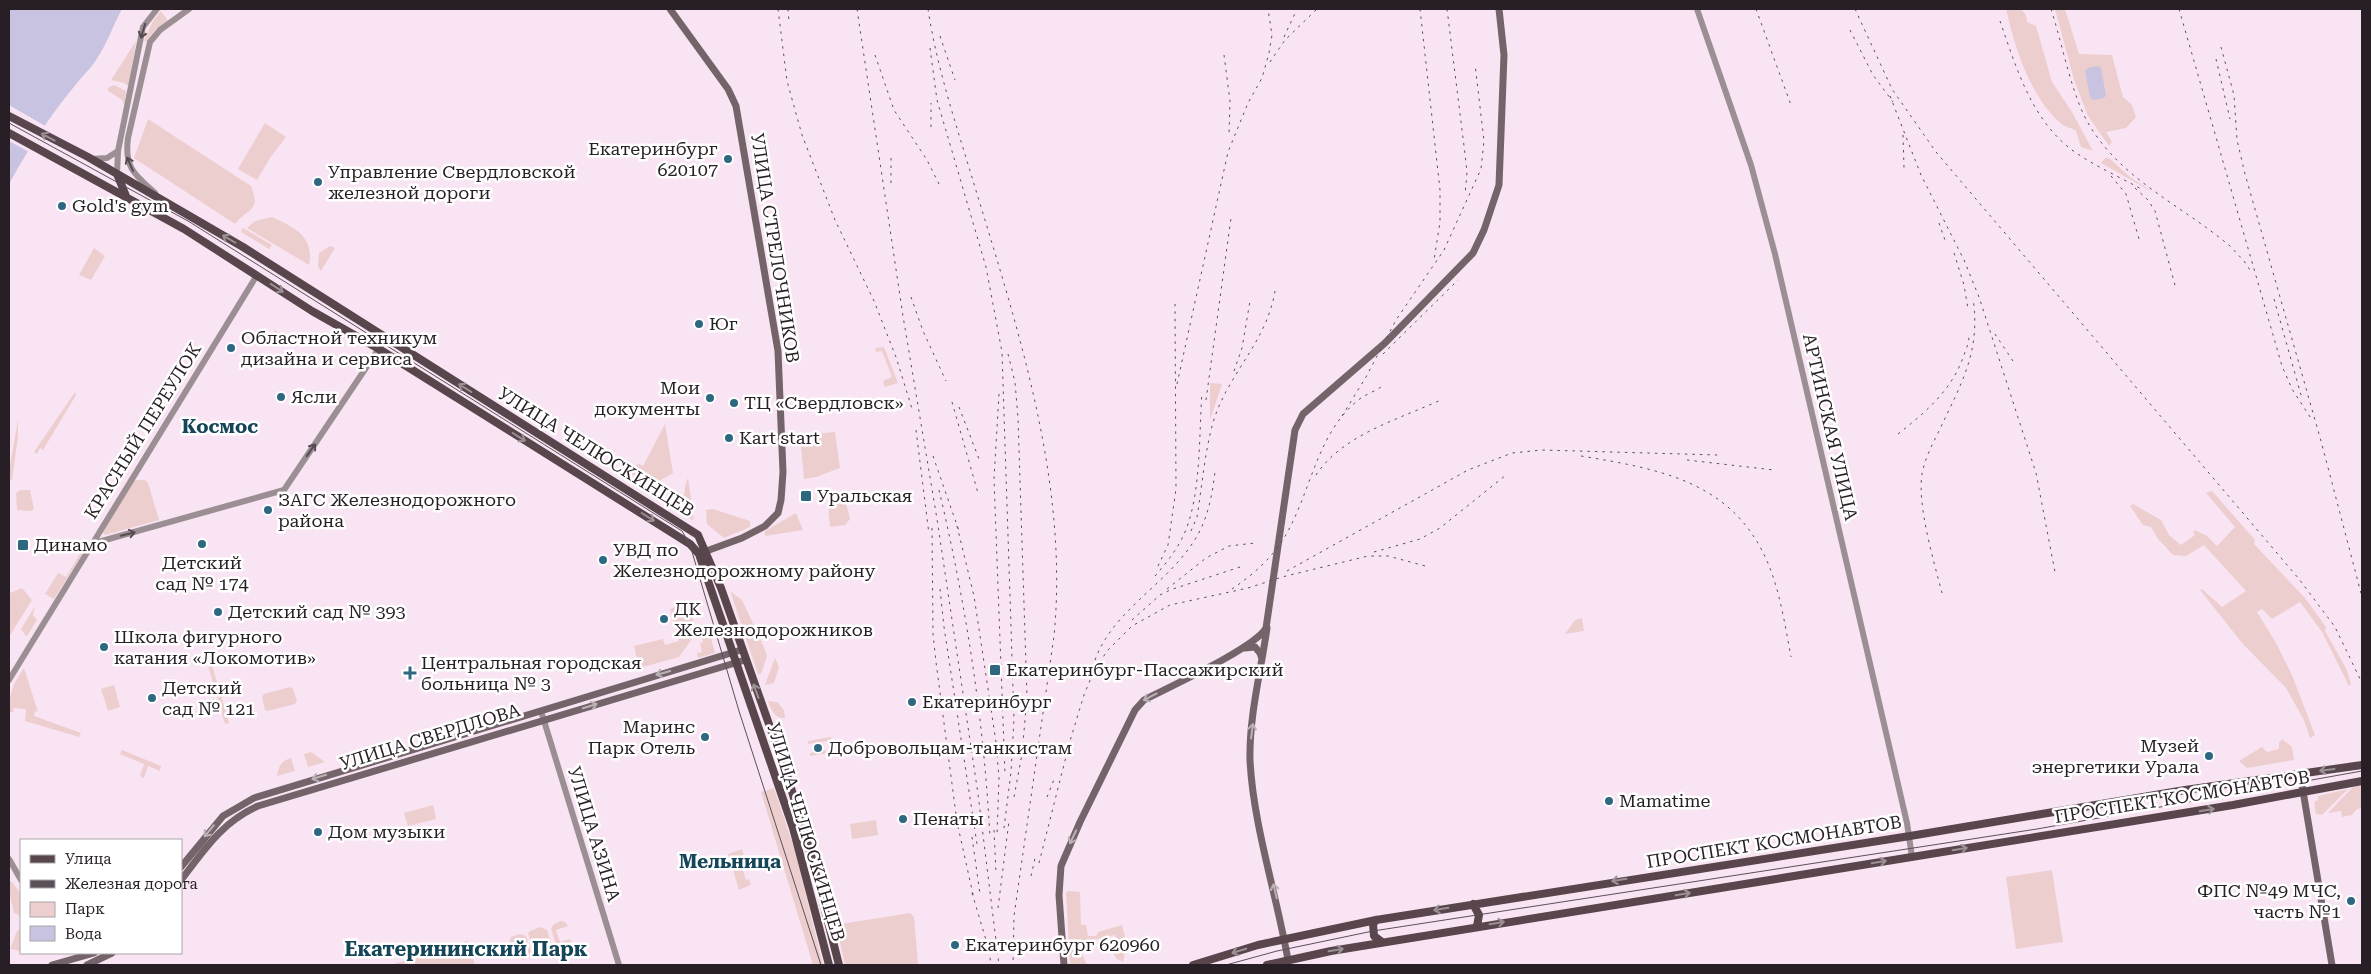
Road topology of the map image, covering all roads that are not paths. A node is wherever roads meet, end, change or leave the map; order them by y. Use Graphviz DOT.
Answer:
graph roads {
  1 [pos="157,9"];
  2 [pos="183,9"];
  3 [pos="189,9"];
  4 [pos="670,9"];
  5 [pos="1499,9"];
  6 [pos="1698,9"];
  7 [pos="180,16"];
  8 [pos="9,116"];
  9 [pos="9,133"];
  10 [pos="118,151"];
  11 [pos="89,158"];
  12 [pos="117,174"];
  13 [pos="126,196"];
  14 [pos="162,199"];
  15 [pos="257,275"];
  16 [pos="319,297"];
  17 [pos="312,311"];
  18 [pos="386,338"];
  19 [pos="379,349"];
  20 [pos="91,544"];
  21 [pos="703,553"];
  22 [pos="1268,622"];
  23 [pos="742,650"];
  24 [pos="1240,650"];
  25 [pos="733,653"];
  26 [pos="745,660"];
  27 [pos="736,662"];
  28 [pos="1262,666"];
  29 [pos="9,680"];
  30 [pos="541,711"];
  31 [pos="544,719"];
  32 [pos="2358,766"];
  33 [pos="2300,773"];
  34 [pos="2359,781"];
  35 [pos="2304,793"];
  36 [pos="1910,836"];
  37 [pos="1912,857"];
  38 [pos="9,859"];
  39 [pos="182,866"];
  40 [pos="11,870"];
  41 [pos="20,879"];
  42 [pos="182,879"];
  43 [pos="1473,904"];
  44 [pos="1376,920"];
  45 [pos="1477,926"];
  46 [pos="1285,939"];
  47 [pos="1382,942"];
  48 [pos="88,954"];
  49 [pos="110,954"];
  50 [pos="1288,960"];
  51 [pos="52,965"];
  52 [pos="89,965"];
  53 [pos="619,965"];
  54 [pos="830,965"];
  55 [pos="839,965"];
  56 [pos="1064,965"];
  57 [pos="1193,965"];
  58 [pos="1267,965"];
  59 [pos="2332,965"];
  1 -- 10 [label="street, one-way"];
  2 -- 7 [label="street"];
  3 -- 7 [label="street"];
  4 -- 21 [label="main road, УЛИЦА СТРЕЛОЧНИКОВ"];
  5 -- 22 [label="main road"];
  6 -- 36 [label="street, АРТИНСКАЯ УЛИЦА"];
  14 -- 7 [label="street, one-way"];
  11 -- 8 [label="main road, УЛИЦА ЧЕЛЮСКИНЦЕВ, one-way"];
  9 -- 13 [label="main road, УЛИЦА ЧЕЛЮСКИНЦЕВ"];
  10 -- 11 [label="street"];
  10 -- 12 [label="street"];
  11 -- 12 [label="main road, УЛИЦА ЧЕЛЮСКИНЦЕВ"];
  12 -- 13 [label="main road"];
  12 -- 14 [label="main road, УЛИЦА ЧЕЛЮСКИНЦЕВ"];
  13 -- 15 [label="main road, УЛИЦА ЧЕЛЮСКИНЦЕВ"];
  16 -- 14 [label="main road, УЛИЦА ЧЕЛЮСКИНЦЕВ, one-way"];
  15 -- 17 [label="main road, УЛИЦА ЧЕЛЮСКИНЦЕВ, one-way"];
  15 -- 20 [label="street, КРАСНЫЙ ПЕРЕУЛОК"];
  16 -- 17 [label="main road"];
  16 -- 18 [label="main road, УЛИЦА ЧЕЛЮСКИНЦЕВ"];
  17 -- 19 [label="main road, УЛИЦА ЧЕЛЮСКИНЦЕВ"];
  18 -- 19 [label="street"];
  21 -- 18 [label="main road, УЛИЦА ЧЕЛЮСКИНЦЕВ, one-way"];
  20 -- 19 [label="street, one-way"];
  19 -- 21 [label="main road, УЛИЦА ЧЕЛЮСКИНЦЕВ, one-way"];
  20 -- 29 [label="street, КРАСНЫЙ ПЕРЕУЛОК"];
  21 -- 23 [label="main road, УЛИЦА ЧЕЛЮСКИНЦЕВ"];
  21 -- 25 [label="main road, УЛИЦА ЧЕЛЮСКИНЦЕВ"];
  22 -- 24 [label="main road"];
  22 -- 28 [label="main road"];
  23 -- 25 [label="main road, УЛИЦА СВЕРДЛОВА"];
  23 -- 26 [label="main road, УЛИЦА ЧЕЛЮСКИНЦЕВ"];
  24 -- 28 [label="main road"];
  24 -- 56 [label="main road, one-way"];
  25 -- 27 [label="main road, УЛИЦА ЧЕЛЮСКИНЦЕВ"];
  25 -- 30 [label="main road, УЛИЦА СВЕРДЛОВА, one-way"];
  26 -- 27 [label="main road, УЛИЦА СВЕРДЛОВА"];
  55 -- 26 [label="main road, УЛИЦА ЧЕЛЮСКИНЦЕВ, one-way"];
  31 -- 27 [label="main road, УЛИЦА СВЕРДЛОВА, one-way"];
  27 -- 54 [label="main road, УЛИЦА ЧЕЛЮСКИНЦЕВ"];
  46 -- 28 [label="main road, one-way"];
  30 -- 31 [label="street, УЛИЦА АЗИНА"];
  30 -- 39 [label="main road, УЛИЦА СВЕРДЛОВА, one-way"];
  31 -- 42 [label="main road, УЛИЦА СВЕРДЛОВА"];
  31 -- 53 [label="street, УЛИЦА АЗИНА"];
  32 -- 33 [label="main road, ПРОСПЕКТ КОСМОНАВТОВ, one-way"];
  33 -- 35 [label="main road"];
  33 -- 36 [label="main road, ПРОСПЕКТ КОСМОНАВТОВ"];
  34 -- 35 [label="main road, ПРОСПЕКТ КОСМОНАВТОВ"];
  37 -- 35 [label="main road, ПРОСПЕКТ КОСМОНАВТОВ, one-way"];
  35 -- 59 [label="main road"];
  36 -- 37 [label="street, АРТИНСКАЯ УЛИЦА"];
  36 -- 43 [label="main road, ПРОСПЕКТ КОСМОНАВТОВ, one-way"];
  45 -- 37 [label="main road, ПРОСПЕКТ КОСМОНАВТОВ, one-way"];
  38 -- 40 [label="street"];
  40 -- 41 [label="street"];
  43 -- 44 [label="main road, ПРОСПЕКТ КОСМОНАВТОВ, one-way"];
  43 -- 45 [label="main road"];
  44 -- 46 [label="main road, ПРОСПЕКТ КОСМОНАВТОВ"];
  44 -- 47 [label="main road"];
  45 -- 47 [label="main road, ПРОСПЕКТ КОСМОНАВТОВ"];
  46 -- 50 [label="main road"];
  46 -- 57 [label="main road, ПРОСПЕКТ КОСМОНАВТОВ, one-way"];
  50 -- 47 [label="main road, ПРОСПЕКТ КОСМОНАВТОВ, one-way"];
  48 -- 51 [label="main road"];
  48 -- 52 [label="main road"];
  49 -- 52 [label="main road"];
  50 -- 58 [label="main road, ПРОСПЕКТ КОСМОНАВТОВ"];
}
